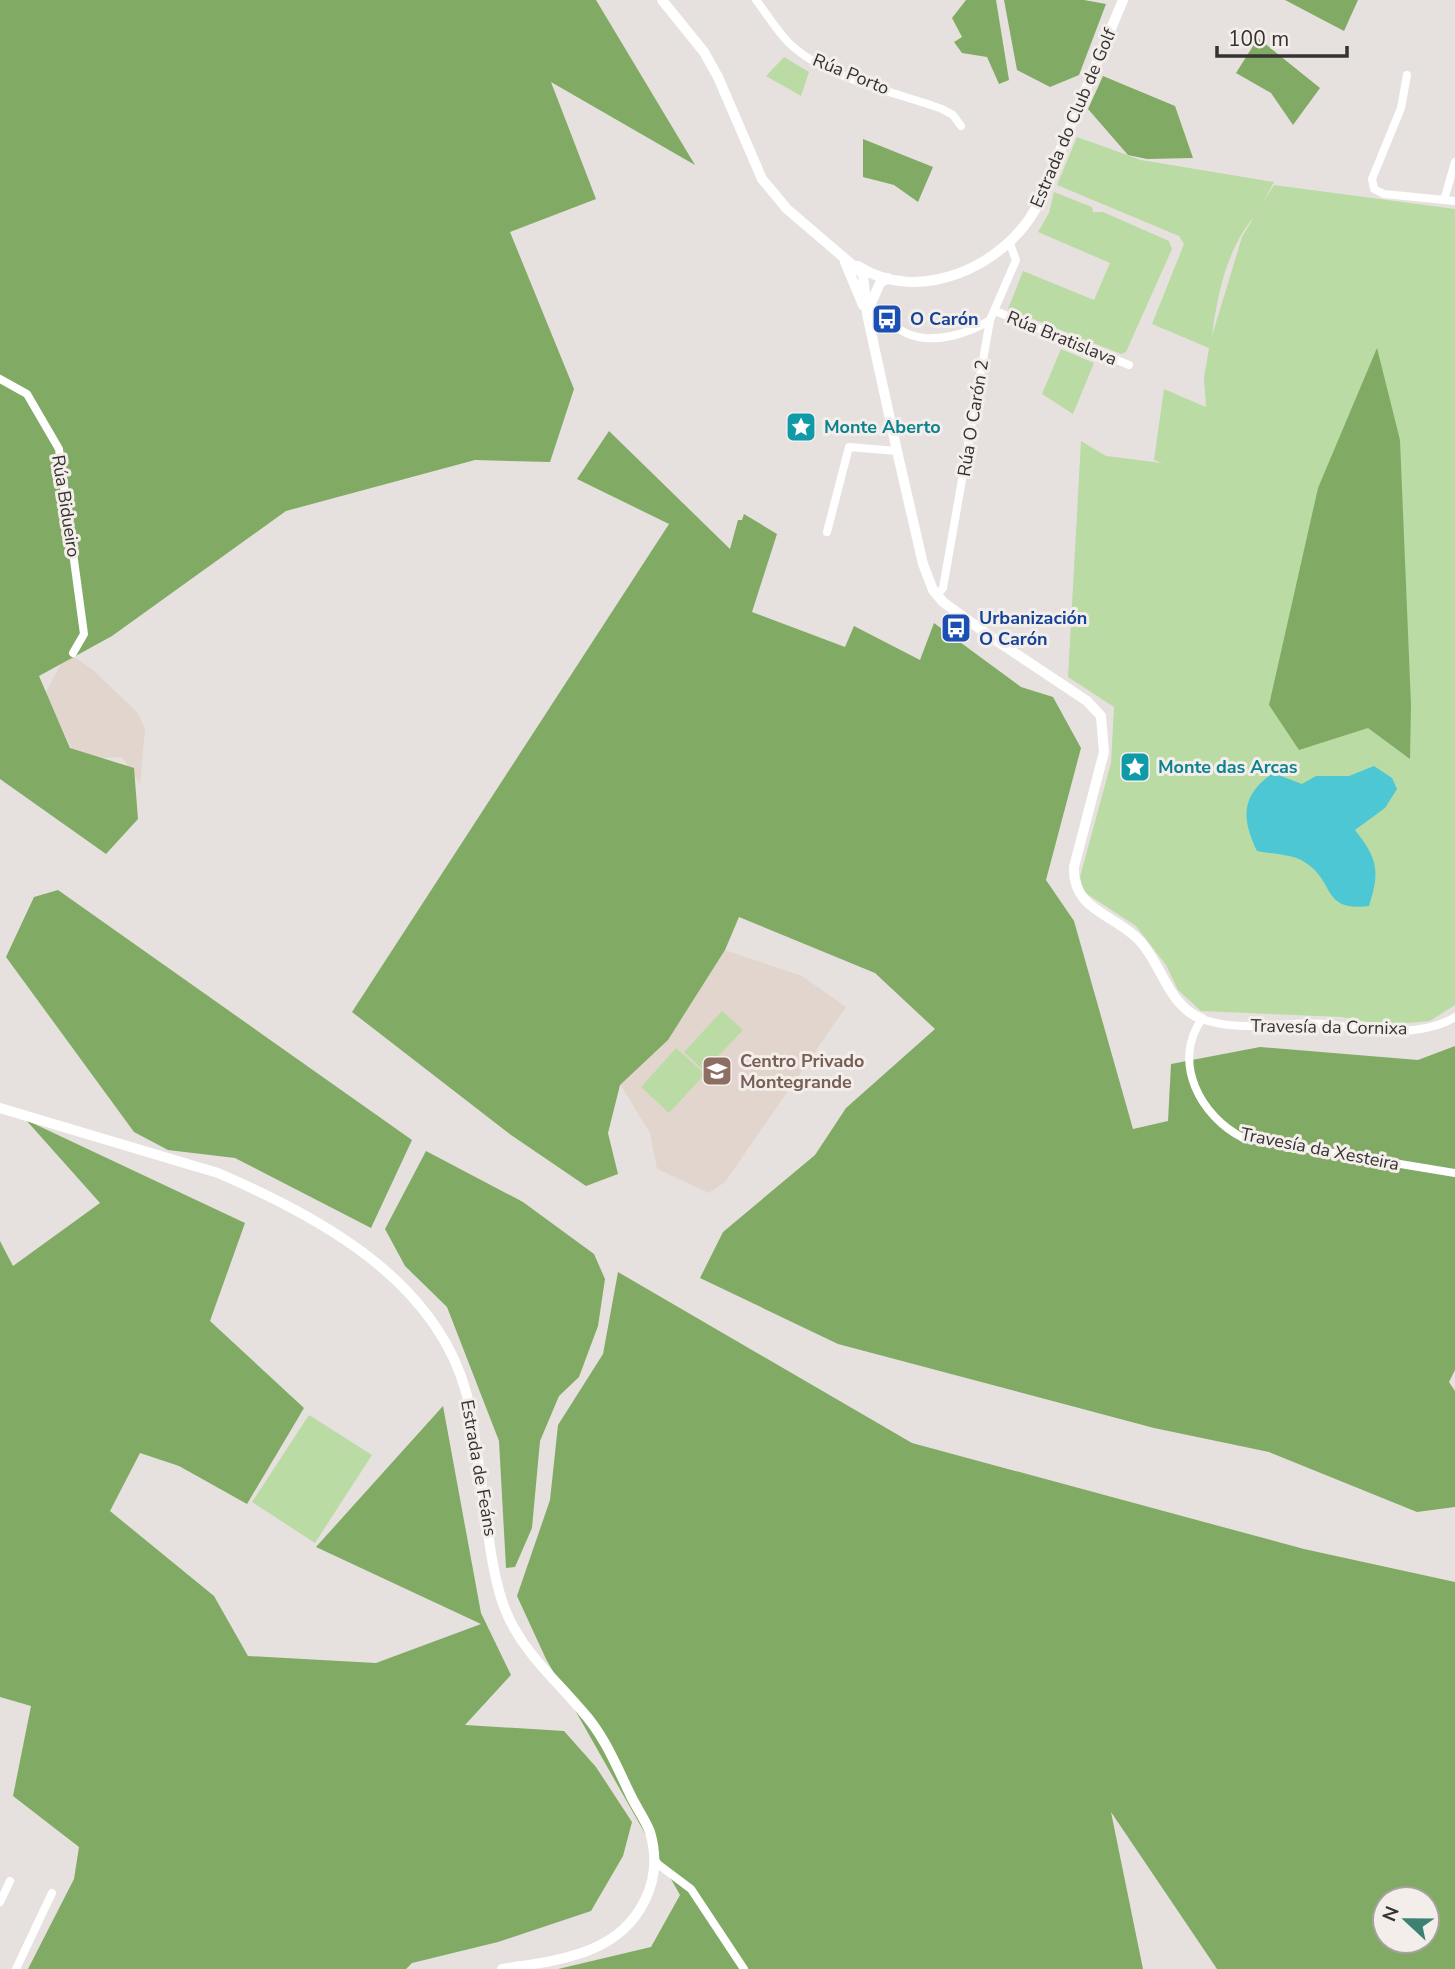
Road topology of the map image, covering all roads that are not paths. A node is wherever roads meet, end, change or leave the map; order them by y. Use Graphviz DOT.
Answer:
graph roads {
  1 [pos="662,0"];
  2 [pos="756,0"];
  3 [pos="1122,0"];
  4 [pos="1407,75"];
  5 [pos="961,126"];
  6 [pos="1455,162"];
  7 [pos="1444,200"];
  8 [pos="1455,201"];
  9 [pos="1010,244"];
  10 [pos="843,256"];
  11 [pos="865,273"];
  12 [pos="888,278"];
  13 [pos="857,290"];
  14 [pos="867,314"];
  15 [pos="992,315"];
  16 [pos="1129,365"];
  17 [pos="0,379"];
  18 [pos="897,452"];
  19 [pos="827,532"];
  20 [pos="937,595"];
  21 [pos="73,653"];
  22 [pos="1455,1017"];
  23 [pos="1202,1019"];
  24 [pos="0,1108"];
  25 [pos="1455,1172"];
  26 [pos="655,1862"];
  27 [pos="10,1881"];
  28 [pos="52,1893"];
  29 [pos="0,1902"];
  30 [pos="16,1969"];
  31 [pos="502,1969"];
  32 [pos="744,1969"];
  1 -- 10 [label="street, Estrada do Club de Golf"];
  2 -- 5 [label="street, Rúa Porto"];
  3 -- 9 [label="street, Estrada do Club de Golf"];
  4 -- 7 [label="street"];
  6 -- 7 [label="street"];
  7 -- 8 [label="street"];
  9 -- 12 [label="street, Estrada do Club de Golf"];
  9 -- 15 [label="street, Rúa O Carón 2"];
  10 -- 11 [label="street, Estrada do Club de Golf"];
  10 -- 13 [label="street"];
  11 -- 12 [label="street, Estrada do Club de Golf"];
  11 -- 13 [label="street"];
  11 -- 14 [label="street"];
  12 -- 14 [label="street"];
  13 -- 14 [label="street"];
  14 -- 15 [label="street"];
  14 -- 18 [label="street"];
  15 -- 16 [label="street, Rúa Bratislava"];
  15 -- 20 [label="street, Rúa O Carón 2"];
  17 -- 21 [label="street, Rúa Bidueiro"];
  18 -- 19 [label="street"];
  18 -- 20 [label="street"];
  20 -- 23 [label="street"];
  22 -- 23 [label="street, Travesía da Cornixa"];
  23 -- 25 [label="street, Travesía da Xesteira"];
  24 -- 26 [label="street, Estrada de Feáns"];
  26 -- 31 [label="street, Estrada de Feáns"];
  26 -- 32 [label="street"];
  27 -- 29 [label="street"];
  28 -- 30 [label="street"];
}
